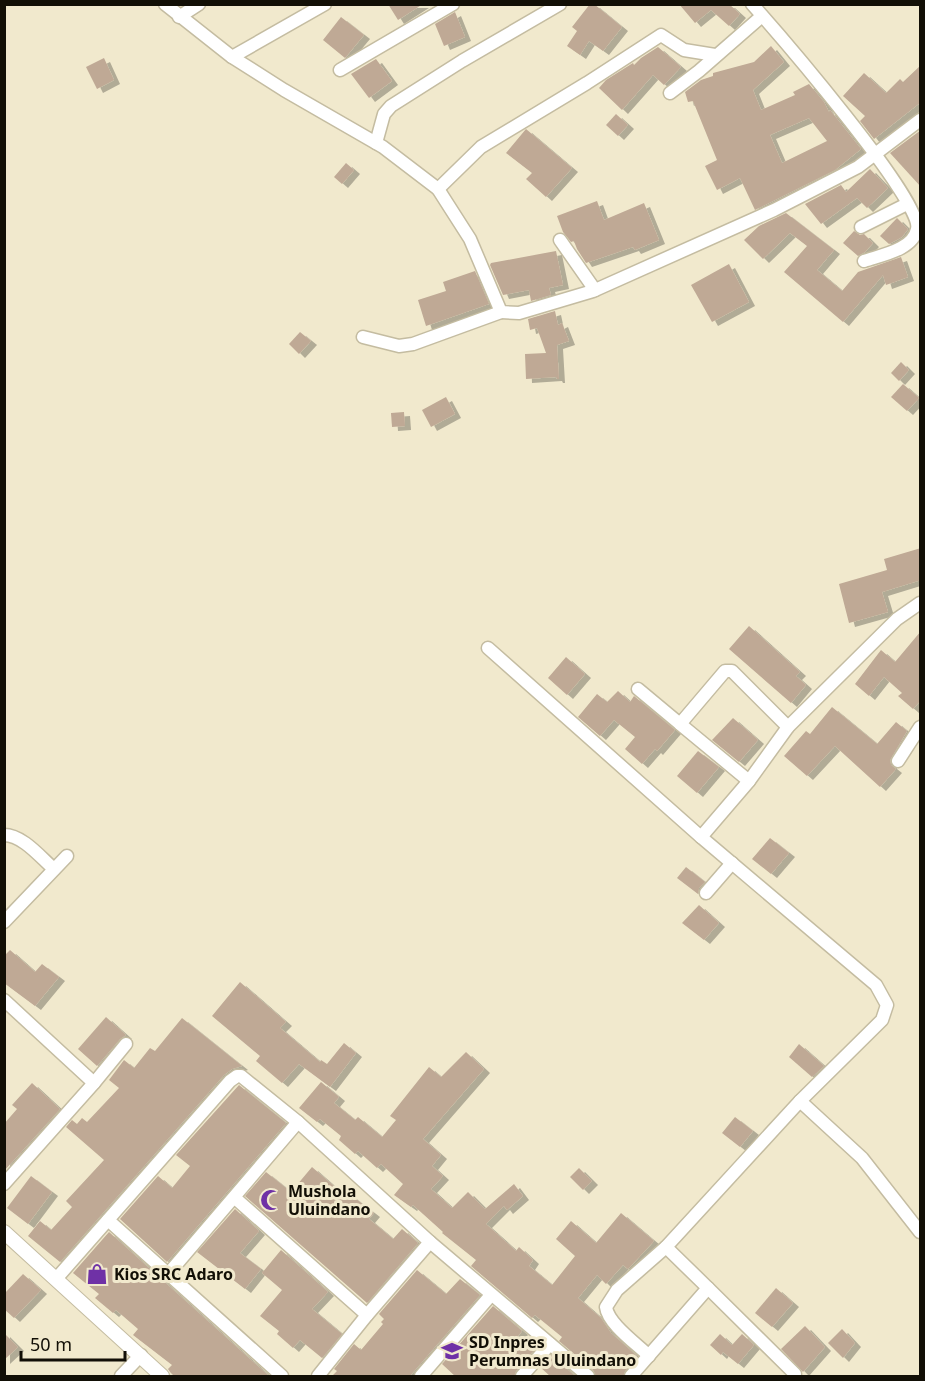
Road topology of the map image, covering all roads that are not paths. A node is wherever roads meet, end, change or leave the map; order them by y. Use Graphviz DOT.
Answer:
graph roads {
  1 [pos="165,4"];
  2 [pos="199,4"];
  3 [pos="325,4"];
  4 [pos="453,4"];
  5 [pos="560,4"];
  6 [pos="752,4"];
  7 [pos="762,16"];
  8 [pos="179,17"];
  9 [pos="715,55"];
  10 [pos="232,57"];
  11 [pos="340,70"];
  12 [pos="670,93"];
  13 [pos="921,120"];
  14 [pos="376,143"];
  15 [pos="876,155"];
  16 [pos="438,189"];
  17 [pos="907,204"];
  18 [pos="861,227"];
  19 [pos="560,240"];
  20 [pos="864,261"];
  21 [pos="595,290"];
  22 [pos="501,312"];
  23 [pos="363,337"];
  24 [pos="921,603"];
  25 [pos="488,648"];
  26 [pos="638,689"];
  27 [pos="680,724"];
  28 [pos="921,727"];
  29 [pos="788,728"];
  30 [pos="898,761"];
  31 [pos="749,781"];
  32 [pos="4,835"];
  33 [pos="701,837"];
  34 [pos="67,856"];
  35 [pos="732,863"];
  36 [pos="54,869"];
  37 [pos="706,893"];
  38 [pos="4,922"];
  39 [pos="4,1000"];
  40 [pos="126,1044"];
  41 [pos="94,1083"];
  42 [pos="800,1101"];
  43 [pos="298,1122"];
  44 [pos="4,1184"];
  45 [pos="235,1198"];
  46 [pos="108,1220"];
  47 [pos="4,1232"];
  48 [pos="921,1232"];
  49 [pos="430,1242"];
  50 [pos="666,1247"];
  51 [pos="169,1273"];
  52 [pos="56,1279"];
  53 [pos="708,1288"];
  54 [pos="491,1295"];
  55 [pos="367,1316"];
  56 [pos="550,1344"];
  57 [pos="141,1355"];
  58 [pos="650,1356"];
  59 [pos="795,1374"];
  60 [pos="121,1377"];
  61 [pos="162,1377"];
  62 [pos="282,1377"];
  63 [pos="318,1377"];
  64 [pos="421,1377"];
  65 [pos="522,1377"];
  66 [pos="588,1377"];
  67 [pos="631,1377"];
  1 -- 8 [label="street"];
  2 -- 8 [label="street"];
  3 -- 10 [label="street"];
  4 -- 11 [label="street"];
  5 -- 14 [label="street"];
  6 -- 7 [label="street"];
  7 -- 9 [label="street"];
  7 -- 15 [label="street"];
  8 -- 10 [label="street"];
  9 -- 12 [label="street"];
  9 -- 16 [label="street"];
  10 -- 14 [label="street"];
  13 -- 15 [label="street"];
  14 -- 16 [label="street"];
  15 -- 17 [label="street"];
  15 -- 21 [label="street"];
  16 -- 22 [label="street"];
  17 -- 18 [label="street"];
  17 -- 20 [label="street"];
  19 -- 21 [label="street"];
  21 -- 22 [label="street"];
  22 -- 23 [label="street"];
  24 -- 29 [label="street"];
  25 -- 33 [label="street"];
  26 -- 27 [label="street"];
  27 -- 29 [label="street"];
  27 -- 31 [label="street"];
  28 -- 30 [label="street"];
  29 -- 31 [label="street"];
  31 -- 33 [label="street"];
  32 -- 36 [label="street"];
  33 -- 35 [label="street"];
  34 -- 36 [label="street"];
  35 -- 37 [label="street"];
  35 -- 42 [label="street"];
  36 -- 38 [label="street"];
  39 -- 41 [label="street"];
  40 -- 41 [label="street"];
  41 -- 44 [label="street"];
  42 -- 48 [label="street"];
  42 -- 50 [label="street"];
  43 -- 45 [label="street"];
  43 -- 46 [label="street"];
  43 -- 49 [label="street"];
  45 -- 51 [label="street"];
  45 -- 55 [label="street"];
  46 -- 51 [label="street"];
  46 -- 52 [label="street"];
  47 -- 52 [label="street"];
  49 -- 54 [label="street"];
  49 -- 55 [label="street"];
  50 -- 53 [label="street"];
  50 -- 58 [label="street"];
  51 -- 62 [label="street"];
  52 -- 57 [label="street"];
  53 -- 58 [label="street"];
  53 -- 59 [label="street"];
  54 -- 56 [label="street"];
  54 -- 64 [label="street"];
  55 -- 63 [label="street"];
  56 -- 65 [label="street"];
  56 -- 66 [label="street"];
  57 -- 60 [label="street"];
  57 -- 61 [label="street"];
  58 -- 67 [label="street"];
}
